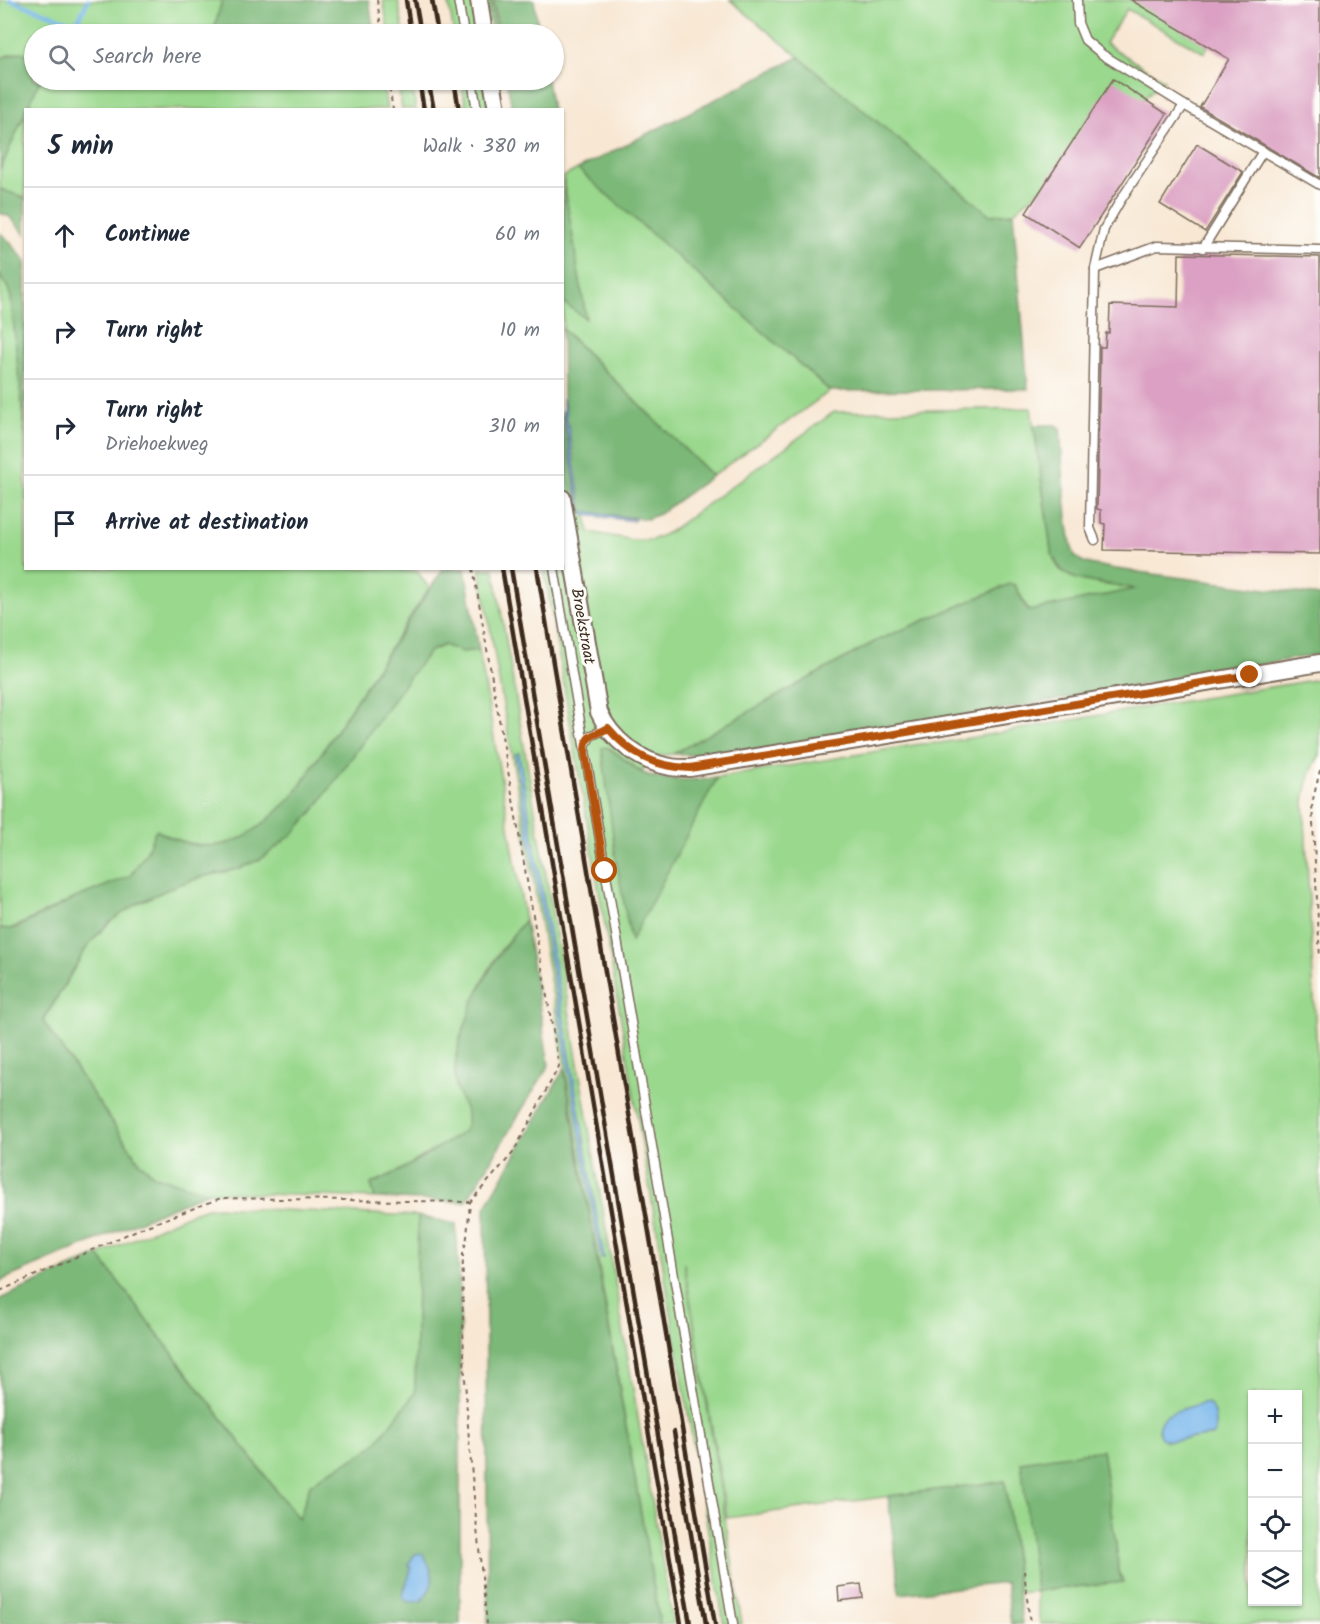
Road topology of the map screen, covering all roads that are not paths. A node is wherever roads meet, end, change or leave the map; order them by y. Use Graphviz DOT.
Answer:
graph roads {
  1 [pos="459,0"];
  2 [pos="479,0"];
  3 [pos="1077,0"];
  4 [pos="463,24"];
  5 [pos="483,24"];
  6 [pos="474,90"];
  7 [pos="494,90"];
  8 [pos="1184,105"];
  9 [pos="477,108"];
  10 [pos="497,108"];
  11 [pos="1263,151"];
  12 [pos="1320,185"];
  13 [pos="1203,248"];
  14 [pos="1320,250"];
  15 [pos="1095,269"];
  16 [pos="564,510"];
  17 [pos="1095,540"];
  18 [pos="554,570"];
  19 [pos="1320,663"];
  20 [pos="605,723"];
  21 [pos="585,753"];
  22 [pos="733,1624"];
  1 -- 4 [label="lane"];
  2 -- 5 [label="street"];
  3 -- 8 [label="lane"];
  6 -- 9 [label="lane"];
  7 -- 10 [label="street"];
  8 -- 11 [label="lane"];
  8 -- 15 [label="lane"];
  11 -- 12 [label="lane"];
  11 -- 13 [label="lane"];
  13 -- 14 [label="lane"];
  13 -- 15 [label="lane"];
  15 -- 17 [label="lane"];
  16 -- 20 [label="street, Broekstraat"];
  18 -- 21 [label="lane"];
  19 -- 20 [label="street"];
  20 -- 21 [label="lane"];
  21 -- 22 [label="lane"];
}
